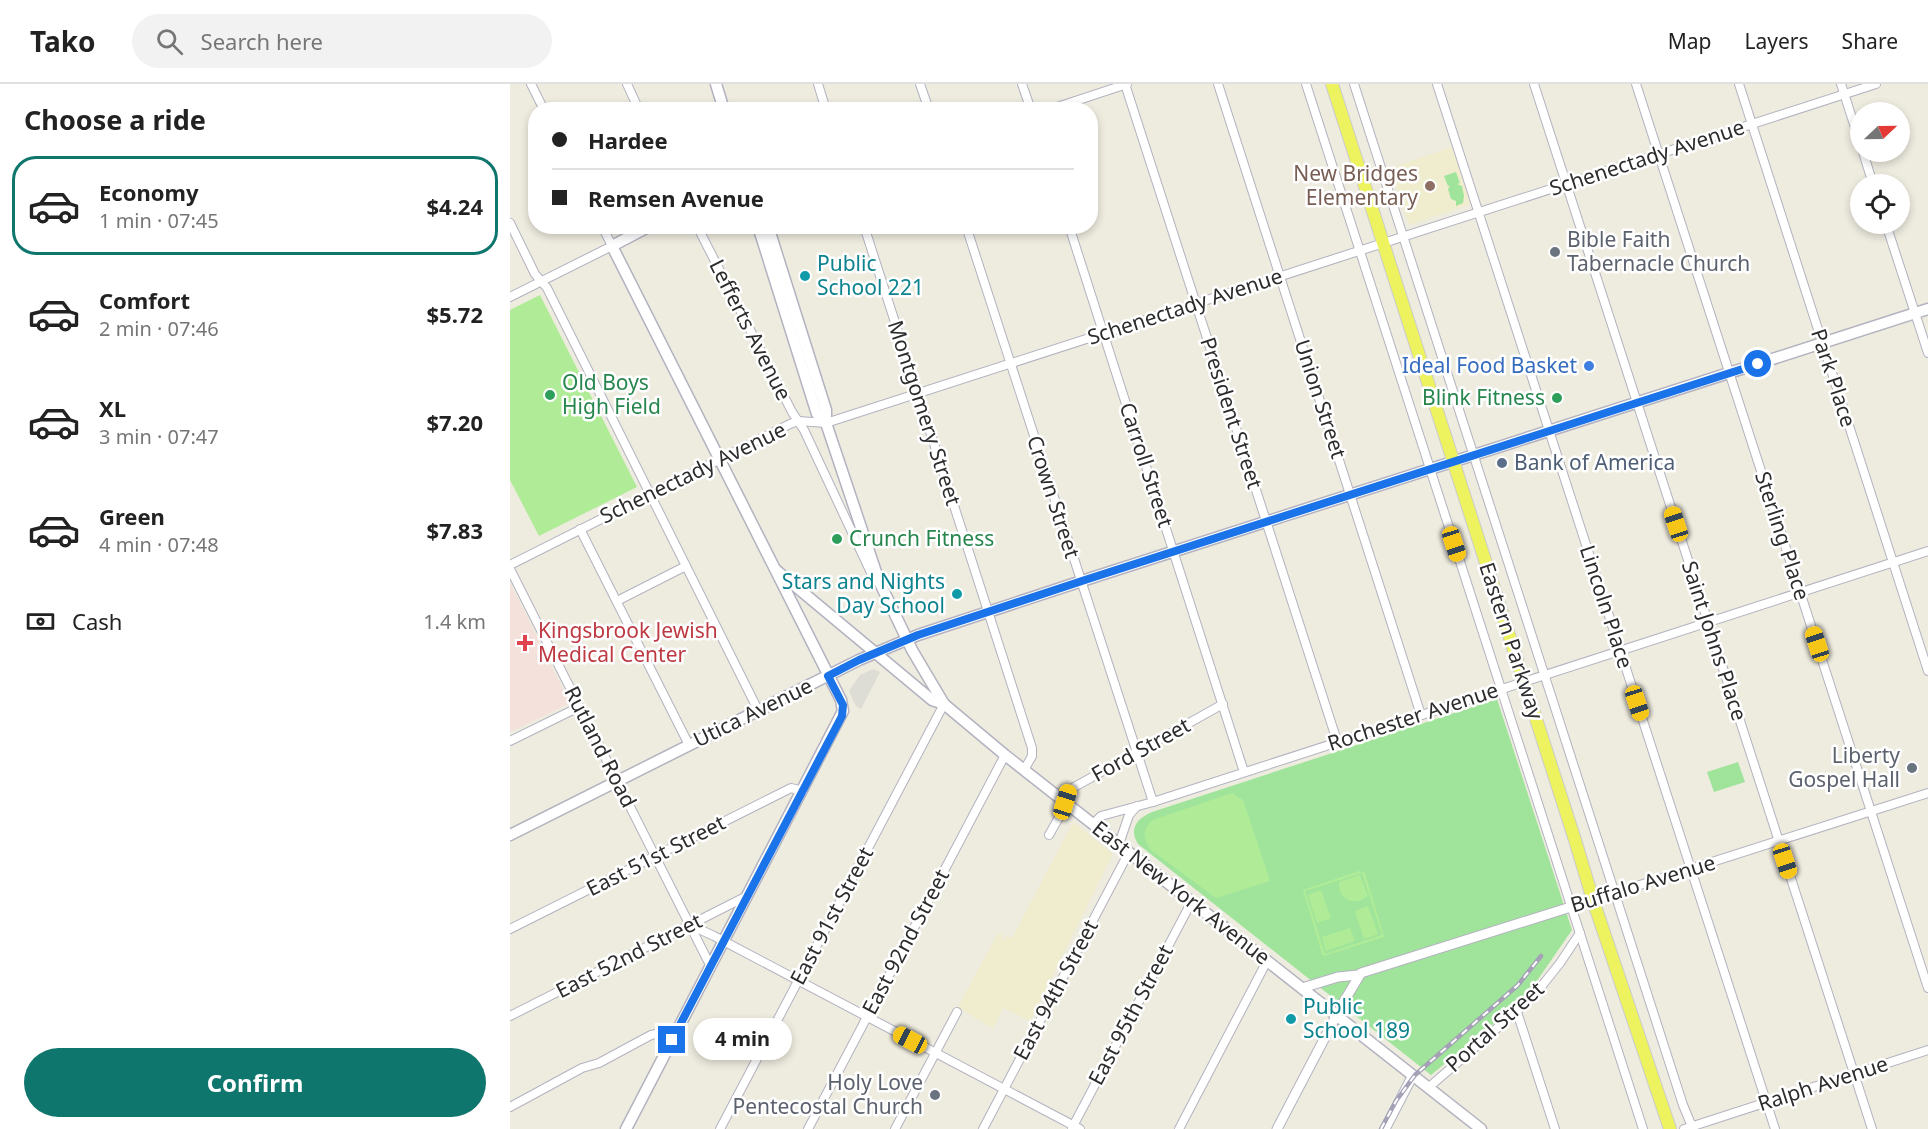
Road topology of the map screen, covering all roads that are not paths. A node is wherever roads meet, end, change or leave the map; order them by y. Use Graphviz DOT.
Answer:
graph roads {
  1 [pos="531,84"];
  2 [pos="627,84"];
  3 [pos="716,84"];
  4 [pos="818,84"];
  5 [pos="920,84"];
  6 [pos="1023,84"];
  7 [pos="1126,84"];
  8 [pos="1218,84"];
  9 [pos="1306,84"];
  10 [pos="1332,84"];
  11 [pos="1354,84"];
  12 [pos="1437,84"];
  13 [pos="1534,84"];
  14 [pos="1636,84"];
  15 [pos="1738,84"];
  16 [pos="1841,84"];
  17 [pos="1876,84"];
  18 [pos="1844,94"];
  19 [pos="540,102"];
  20 [pos="635,102"];
  21 [pos="722,102"];
  22 [pos="824,102"];
  23 [pos="926,102"];
  24 [pos="1029,102"];
  25 [pos="1072,102"];
  26 [pos="1850,112"];
  27 [pos="1751,124"];
  28 [pos="1659,154"];
  29 [pos="1566,184"];
  30 [pos="1479,212"];
  31 [pos="510,223"];
  32 [pos="606,234"];
  33 [pos="635,234"];
  34 [pos="701,234"];
  35 [pos="761,234"];
  36 [pos="771,234"];
  37 [pos="867,234"];
  38 [pos="969,234"];
  39 [pos="1072,234"];
  40 [pos="1889,234"];
  41 [pos="1404,237"];
  42 [pos="1383,243"];
  43 [pos="612,246"];
  44 [pos="1360,251"];
  45 [pos="1280,276"];
  46 [pos="541,281"];
  47 [pos="510,297"];
  48 [pos="1196,303"];
  49 [pos="1928,309"];
  50 [pos="1915,314"];
  51 [pos="1103,334"];
  52 [pos="1822,343"];
  53 [pos="1928,353"];
  54 [pos="1010,364"];
  55 [pos="1730,373"];
  56 [pos="918,393"];
  57 [pos="1637,403"];
  58 [pos="798,421"];
  59 [pos="825,423"];
  60 [pos="1549,431"];
  61 [pos="1473,455"];
  62 [pos="719,459"];
  63 [pos="1453,462"];
  64 [pos="1430,469"];
  65 [pos="650,494"];
  66 [pos="1351,495"];
  67 [pos="1266,522"];
  68 [pos="580,529"];
  69 [pos="1928,551"];
  70 [pos="1174,552"];
  71 [pos="1893,562"];
  72 [pos="686,566"];
  73 [pos="772,566"];
  74 [pos="510,567"];
  75 [pos="1081,581"];
  76 [pos="1800,592"];
  77 [pos="885,593"];
  78 [pos="617,601"];
  79 [pos="989,612"];
  80 [pos="1708,622"];
  81 [pos="908,639"];
  82 [pos="1620,650"];
  83 [pos="877,652"];
  84 [pos="1928,671"];
  85 [pos="1545,675"];
  86 [pos="828,676"];
  87 [pos="1524,681"];
  88 [pos="1501,689"];
  89 [pos="944,704"];
  90 [pos="1223,704"];
  91 [pos="579,707"];
  92 [pos="758,710"];
  93 [pos="1421,715"];
  94 [pos="510,741"];
  95 [pos="1337,741"];
  96 [pos="689,745"];
  97 [pos="1136,752"];
  98 [pos="1005,755"];
  99 [pos="1024,770"];
  100 [pos="1245,772"];
  101 [pos="617,780"];
  102 [pos="803,791"];
  103 [pos="1928,793"];
  104 [pos="1065,802"];
  105 [pos="1153,802"];
  106 [pos="1137,806"];
  107 [pos="1871,812"];
  108 [pos="1093,824"];
  109 [pos="510,835"];
  110 [pos="1049,835"];
  111 [pos="1779,841"];
  112 [pos="1119,844"];
  113 [pos="1129,852"];
  114 [pos="655,856"];
  115 [pos="1691,870"];
  116 [pos="1616,893"];
  117 [pos="748,896"];
  118 [pos="1593,900"];
  119 [pos="1191,901"];
  120 [pos="1571,906"];
  121 [pos="690,925"];
  122 [pos="510,929"];
  123 [pos="1580,933"];
  124 [pos="724,942"];
  125 [pos="1268,961"];
  126 [pos="711,967"];
  127 [pos="1358,975"];
  128 [pos="798,981"];
  129 [pos="1302,988"];
  130 [pos="1928,988"];
  131 [pos="957,1012"];
  132 [pos="1517,1012"];
  133 [pos="1336,1015"];
  134 [pos="510,1016"];
  135 [pos="866,1017"];
  136 [pos="672,1040"];
  137 [pos="1928,1050"];
  138 [pos="935,1053"];
  139 [pos="1855,1074"];
  140 [pos="1413,1075"];
  141 [pos="1428,1088"];
  142 [pos="1004,1089"];
  143 [pos="1766,1103"];
  144 [pos="510,1107"];
  145 [pos="1075,1128"];
  146 [pos="1690,1128"];
  147 [pos="626,1129"];
  148 [pos="720,1129"];
  149 [pos="808,1129"];
  150 [pos="895,1129"];
  151 [pos="983,1129"];
  152 [pos="1179,1129"];
  153 [pos="1277,1129"];
  154 [pos="1385,1129"];
  155 [pos="1481,1129"];
  156 [pos="1555,1129"];
  157 [pos="1643,1129"];
  158 [pos="1670,1129"];
  159 [pos="1775,1129"];
  160 [pos="1872,1129"];
  1 -- 19 [label="street"];
  2 -- 20 [label="street"];
  3 -- 21 [label="main road"];
  4 -- 22 [label="street"];
  5 -- 23 [label="street"];
  6 -- 24 [label="street"];
  7 -- 25 [label="street"];
  7 -- 48 [label="street, President Street"];
  8 -- 45 [label="street, Union Street"];
  9 -- 44 [label="street"];
  10 -- 42 [label="main road, Eastern Parkway"];
  11 -- 41 [label="street"];
  12 -- 30 [label="street, Lincoln Place"];
  13 -- 29 [label="street, Saint Johns Place"];
  14 -- 28 [label="street, Sterling Place"];
  15 -- 27 [label="street, Park Place"];
  16 -- 18 [label="street"];
  17 -- 18 [label="street, Schenectady Avenue"];
  18 -- 26 [label="street"];
  18 -- 27 [label="street, Schenectady Avenue"];
  27 -- 28 [label="street, Schenectady Avenue"];
  27 -- 52 [label="street, Park Place"];
  28 -- 29 [label="street, Schenectady Avenue"];
  28 -- 55 [label="street, Sterling Place"];
  29 -- 30 [label="street, Schenectady Avenue"];
  29 -- 57 [label="street, Saint Johns Place"];
  30 -- 41 [label="street, Schenectady Avenue"];
  30 -- 60 [label="street, Lincoln Place"];
  31 -- 46 [label="street"];
  32 -- 43 [label="street, East New York Avenue"];
  33 -- 43 [label="main road"];
  34 -- 58 [label="street, Lefferts Avenue"];
  35 -- 59 [label="main road"];
  36 -- 59 [label="main road"];
  37 -- 56 [label="street, Montgomery Street"];
  38 -- 54 [label="street, Crown Street"];
  39 -- 51 [label="street, Carroll Street"];
  40 -- 50 [label="street"];
  41 -- 42 [label="street, Schenectady Avenue"];
  41 -- 61 [label="street"];
  42 -- 44 [label="street, Schenectady Avenue"];
  42 -- 63 [label="main road, Eastern Parkway"];
  43 -- 46 [label="street"];
  43 -- 62 [label="main road, East New York Avenue"];
  44 -- 45 [label="street, Schenectady Avenue"];
  44 -- 64 [label="street"];
  45 -- 48 [label="street, Schenectady Avenue"];
  45 -- 66 [label="street, Union Street"];
  46 -- 47 [label="street"];
  46 -- 65 [label="street"];
  48 -- 51 [label="street, Schenectady Avenue"];
  48 -- 67 [label="street, President Street"];
  49 -- 50 [label="main road, Utica Avenue"];
  50 -- 52 [label="main road, Utica Avenue"];
  50 -- 53 [label="street"];
  51 -- 54 [label="street, Schenectady Avenue"];
  51 -- 70 [label="street, Carroll Street"];
  52 -- 55 [label="main road, Utica Avenue"];
  52 -- 71 [label="street, Park Place"];
  54 -- 56 [label="street, Schenectady Avenue"];
  54 -- 75 [label="street, Crown Street"];
  55 -- 57 [label="main road, Utica Avenue"];
  55 -- 76 [label="street, Sterling Place"];
  56 -- 59 [label="street, Schenectady Avenue"];
  56 -- 79 [label="street, Montgomery Street"];
  57 -- 60 [label="main road, Utica Avenue"];
  57 -- 80 [label="street, Saint Johns Place"];
  58 -- 59 [label="street, Schenectady Avenue"];
  58 -- 62 [label="street, Schenectady Avenue"];
  58 -- 77 [label="street, Lefferts Avenue"];
  59 -- 77 [label="main road"];
  60 -- 61 [label="main road, Utica Avenue"];
  60 -- 82 [label="street, Lincoln Place"];
  61 -- 63 [label="main road, Utica Avenue"];
  61 -- 85 [label="street"];
  62 -- 65 [label="street, Schenectady Avenue"];
  62 -- 73 [label="main road, East New York Avenue"];
  63 -- 64 [label="main road, Utica Avenue"];
  63 -- 87 [label="main road, Eastern Parkway"];
  64 -- 66 [label="main road, Utica Avenue"];
  64 -- 88 [label="street"];
  65 -- 68 [label="street, Schenectady Avenue"];
  65 -- 72 [label="street"];
  66 -- 67 [label="main road, Utica Avenue"];
  66 -- 93 [label="street, Union Street"];
  67 -- 70 [label="main road, Utica Avenue"];
  67 -- 95 [label="street, President Street"];
  68 -- 74 [label="street, Schenectady Avenue"];
  68 -- 78 [label="street"];
  69 -- 71 [label="street, Rochester Avenue"];
  70 -- 75 [label="main road, Utica Avenue"];
  70 -- 90 [label="street, Carroll Street"];
  71 -- 76 [label="street, Rochester Avenue"];
  71 -- 84 [label="street, Park Place"];
  72 -- 78 [label="street"];
  72 -- 92 [label="street"];
  73 -- 83 [label="main road, East New York Avenue"];
  73 -- 86 [label="main road, East New York Avenue"];
  74 -- 91 [label="street, Rutland Road"];
  75 -- 79 [label="main road, Utica Avenue"];
  75 -- 97 [label="street, Crown Street"];
  76 -- 80 [label="street, Rochester Avenue"];
  76 -- 107 [label="street, Sterling Place"];
  77 -- 81 [label="main road"];
  78 -- 96 [label="street"];
  79 -- 81 [label="main road, Utica Avenue"];
  79 -- 99 [label="street, Montgomery Street"];
  80 -- 82 [label="street, Rochester Avenue"];
  80 -- 111 [label="street, Saint Johns Place"];
  81 -- 83 [label="main road, Utica Avenue"];
  81 -- 89 [label="main road"];
  82 -- 85 [label="street, Rochester Avenue"];
  82 -- 115 [label="street, Lincoln Place"];
  83 -- 86 [label="main road, Utica Avenue"];
  83 -- 89 [label="main road, East New York Avenue"];
  85 -- 87 [label="street, Rochester Avenue"];
  85 -- 116 [label="street"];
  86 -- 92 [label="main road, Utica Avenue"];
  86 -- 102 [label="main road, East New York Avenue"];
  87 -- 88 [label="street, Rochester Avenue"];
  87 -- 118 [label="main road, Eastern Parkway"];
  88 -- 93 [label="street, Rochester Avenue"];
  88 -- 120 [label="street"];
  89 -- 98 [label="main road, East New York Avenue"];
  89 -- 128 [label="street, East 91st Street"];
  90 -- 97 [label="street, Ford Street"];
  90 -- 100 [label="street, Carroll Street"];
  91 -- 94 [label="street"];
  91 -- 101 [label="street, Rutland Road"];
  92 -- 96 [label="main road, Utica Avenue"];
  93 -- 95 [label="street, Rochester Avenue"];
  95 -- 100 [label="street, Rochester Avenue"];
  96 -- 101 [label="main road, Utica Avenue"];
  97 -- 104 [label="street, Ford Street"];
  97 -- 105 [label="street, Crown Street"];
  98 -- 99 [label="main road, East New York Avenue"];
  98 -- 135 [label="street, East 92nd Street"];
  99 -- 104 [label="main road, East New York Avenue"];
  100 -- 105 [label="street, Rochester Avenue"];
  101 -- 109 [label="main road, Utica Avenue"];
  101 -- 114 [label="street, Rutland Road"];
  102 -- 114 [label="street, East 51st Street"];
  102 -- 117 [label="main road"];
  103 -- 107 [label="street, Buffalo Avenue"];
  104 -- 108 [label="main road, East New York Avenue"];
  104 -- 110 [label="street, Ford Street"];
  105 -- 106 [label="street, Rochester Avenue"];
  106 -- 108 [label="street, Rochester Avenue"];
  106 -- 112 [label="street"];
  107 -- 111 [label="street, Buffalo Avenue"];
  107 -- 130 [label="street, Sterling Place"];
  108 -- 112 [label="main road, East New York Avenue"];
  111 -- 115 [label="street, Buffalo Avenue"];
  111 -- 139 [label="street, Saint Johns Place"];
  112 -- 113 [label="main road, East New York Avenue"];
  113 -- 119 [label="main road, East New York Avenue"];
  113 -- 142 [label="street, East 94th Street"];
  114 -- 121 [label="street, Rutland Road"];
  114 -- 122 [label="street, East 51st Street"];
  115 -- 116 [label="street, Buffalo Avenue"];
  115 -- 143 [label="street, Lincoln Place"];
  116 -- 118 [label="street, Buffalo Avenue"];
  116 -- 146 [label="street"];
  117 -- 121 [label="street, East 52nd Street"];
  117 -- 124 [label="main road"];
  118 -- 120 [label="street, Buffalo Avenue"];
  118 -- 158 [label="main road, Eastern Parkway"];
  119 -- 125 [label="main road, East New York Avenue"];
  119 -- 145 [label="street, East 95th Street"];
  120 -- 123 [label="street"];
  120 -- 127 [label="street, Buffalo Avenue"];
  121 -- 124 [label="street"];
  121 -- 126 [label="street, Rutland Road"];
  121 -- 134 [label="street, East 52nd Street"];
  123 -- 132 [label="street, Portal Street"];
  123 -- 157 [label="street"];
  124 -- 126 [label="main road"];
  124 -- 128 [label="street"];
  125 -- 129 [label="main road, East New York Avenue"];
  125 -- 152 [label="street"];
  126 -- 136 [label="main road"];
  127 -- 129 [label="street, Buffalo Avenue"];
  127 -- 133 [label="street"];
  128 -- 135 [label="street"];
  128 -- 148 [label="street, East 91st Street"];
  129 -- 133 [label="main road, East New York Avenue"];
  131 -- 138 [label="street"];
  132 -- 141 [label="street, Portal Street"];
  132 -- 156 [label="street"];
  133 -- 140 [label="main road, East New York Avenue"];
  133 -- 153 [label="street"];
  135 -- 138 [label="street"];
  135 -- 149 [label="street, East 92nd Street"];
  136 -- 144 [label="street"];
  136 -- 147 [label="main road"];
  137 -- 139 [label="street, Ralph Avenue"];
  138 -- 142 [label="street"];
  138 -- 150 [label="street"];
  139 -- 143 [label="street, Ralph Avenue"];
  139 -- 160 [label="street, Saint Johns Place"];
  140 -- 141 [label="main road, East New York Avenue"];
  140 -- 154 [label="street"];
  141 -- 155 [label="main road, East New York Avenue"];
  142 -- 145 [label="street"];
  142 -- 151 [label="street, East 94th Street"];
  143 -- 146 [label="street, Ralph Avenue"];
  143 -- 159 [label="street, Lincoln Place"];
}
